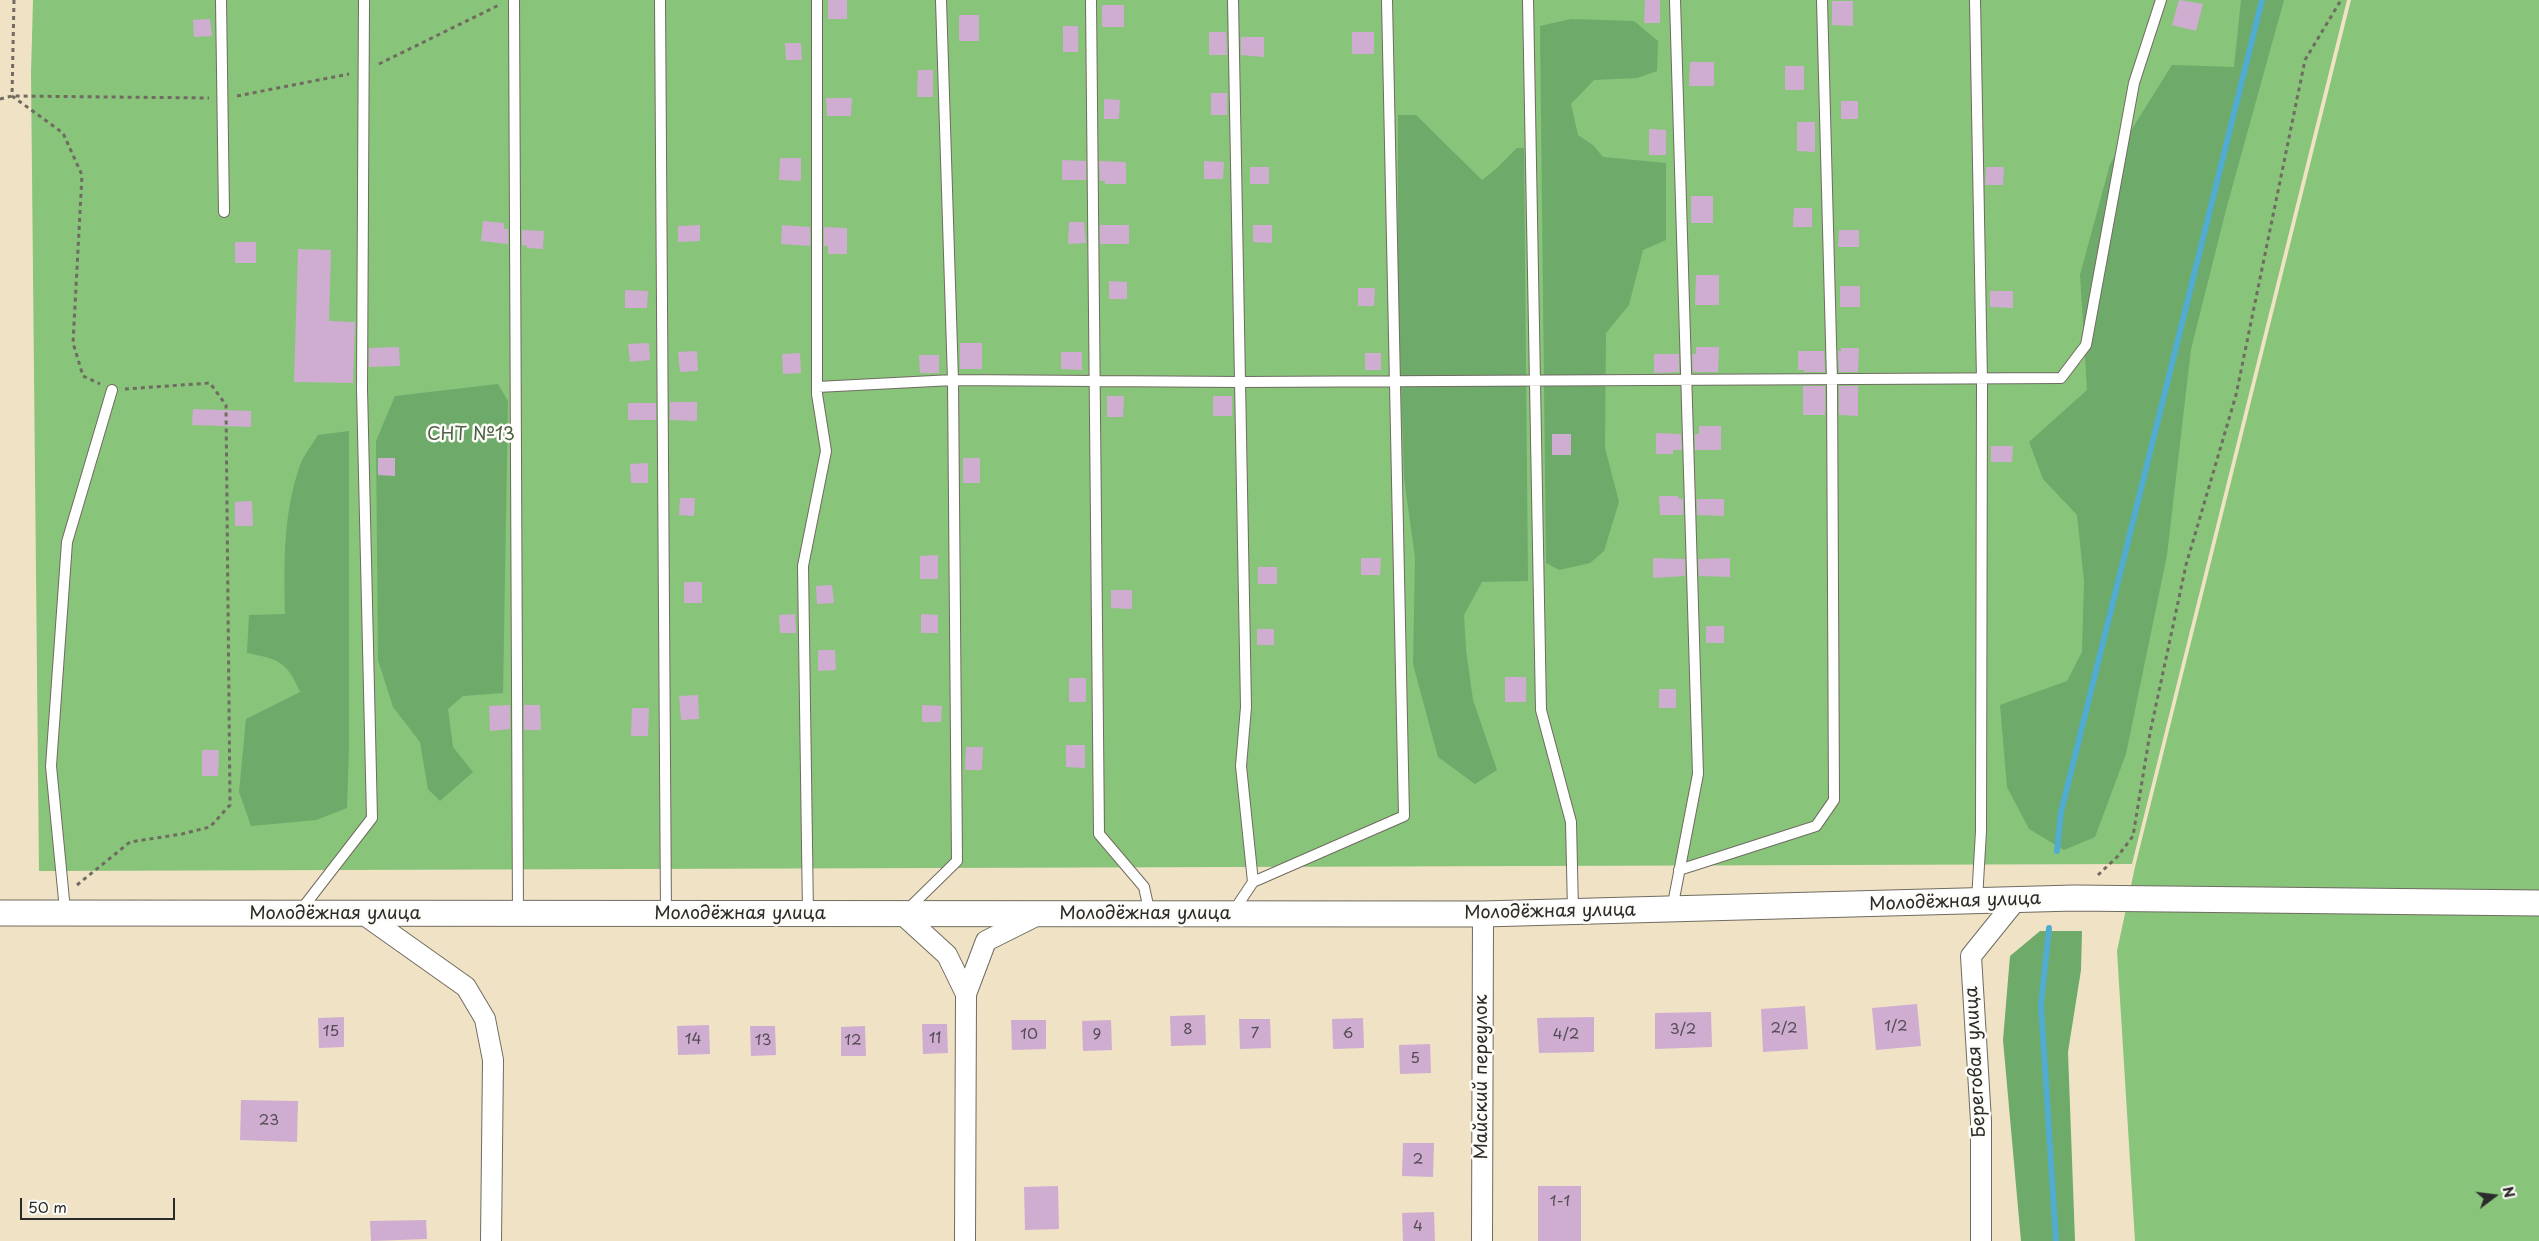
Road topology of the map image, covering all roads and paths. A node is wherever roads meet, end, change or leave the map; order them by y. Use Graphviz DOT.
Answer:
graph roads {
  1 [pos="14,0"];
  2 [pos="221,0"];
  3 [pos="364,0"];
  4 [pos="514,0"];
  5 [pos="660,0"];
  6 [pos="817,0"];
  7 [pos="941,0"];
  8 [pos="1091,0"];
  9 [pos="1233,0"];
  10 [pos="1387,0"];
  11 [pos="1528,0"];
  12 [pos="1676,0"];
  13 [pos="1822,0"];
  14 [pos="1975,0"];
  15 [pos="2161,0"];
  16 [pos="2341,0"];
  17 [pos="501,4"];
  18 [pos="364,71"];
  19 [pos="12,96"];
  20 [pos="222,98"];
  21 [pos="0,99"];
  22 [pos="224,212"];
  23 [pos="1535,379"];
  24 [pos="1686,379"];
  25 [pos="953,380"];
  26 [pos="1395,380"];
  27 [pos="1832,380"];
  28 [pos="1982,380"];
  29 [pos="1094,382"];
  30 [pos="1240,382"];
  31 [pos="817,387"];
  32 [pos="112,390"];
  33 [pos="1679,870"];
  34 [pos="1253,882"];
  35 [pos="2074,898"];
  36 [pos="2017,899"];
  37 [pos="64,900"];
  38 [pos="1977,900"];
  39 [pos="2539,903"];
  40 [pos="1672,909"];
  41 [pos="1573,911"];
  42 [pos="0,914"];
  43 [pos="298,914"];
  44 [pos="362,914"];
  45 [pos="518,914"];
  46 [pos="666,914"];
  47 [pos="808,914"];
  48 [pos="902,914"];
  49 [pos="1040,914"];
  50 [pos="1150,914"];
  51 [pos="1232,914"];
  52 [pos="1483,914"];
  53 [pos="966,994"];
  54 [pos="491,1241"];
  55 [pos="965,1241"];
  56 [pos="1482,1241"];
  57 [pos="1981,1241"];
  1 -- 19 [label="path"];
  2 -- 20 [label="lane"];
  3 -- 18 [label="lane"];
  4 -- 45 [label="lane"];
  5 -- 46 [label="lane"];
  6 -- 31 [label="lane"];
  7 -- 25 [label="lane"];
  8 -- 29 [label="lane"];
  9 -- 30 [label="lane"];
  10 -- 26 [label="lane"];
  11 -- 23 [label="lane"];
  12 -- 24 [label="lane"];
  13 -- 27 [label="lane"];
  14 -- 28 [label="lane"];
  15 -- 28 [label="lane"];
  16 -- 35 [label="path"];
  17 -- 18 [label="path"];
  18 -- 20 [label="path"];
  18 -- 43 [label="lane"];
  19 -- 20 [label="path"];
  19 -- 21 [label="path"];
  19 -- 32 [label="path"];
  20 -- 22 [label="lane"];
  23 -- 24 [label="lane"];
  23 -- 26 [label="lane"];
  23 -- 41 [label="lane"];
  24 -- 27 [label="lane"];
  24 -- 33 [label="lane"];
  25 -- 29 [label="lane"];
  25 -- 31 [label="lane"];
  25 -- 48 [label="lane"];
  26 -- 30 [label="lane"];
  26 -- 34 [label="lane"];
  27 -- 28 [label="lane"];
  27 -- 33 [label="lane"];
  28 -- 38 [label="lane"];
  29 -- 30 [label="lane"];
  29 -- 50 [label="lane"];
  30 -- 34 [label="lane"];
  31 -- 47 [label="lane"];
  32 -- 37 [label="lane"];
  32 -- 37 [label="path"];
  33 -- 40 [label="lane"];
  34 -- 51 [label="lane"];
  35 -- 36 [label="street, Молодёжная улица"];
  35 -- 39 [label="street, Молодёжная улица"];
  36 -- 38 [label="street, Молодёжная улица"];
  36 -- 57 [label="street, Береговая улица"];
  38 -- 40 [label="street, Молодёжная улица"];
  40 -- 41 [label="street, Молодёжная улица"];
  41 -- 52 [label="street, Молодёжная улица"];
  42 -- 43 [label="street, Молодёжная улица"];
  43 -- 44 [label="street, Молодёжная улица"];
  44 -- 45 [label="street, Молодёжная улица"];
  44 -- 54 [label="street"];
  45 -- 46 [label="street, Молодёжная улица"];
  46 -- 47 [label="street, Молодёжная улица"];
  47 -- 48 [label="street, Молодёжная улица"];
  48 -- 49 [label="street, Молодёжная улица"];
  48 -- 53 [label="street"];
  49 -- 50 [label="street, Молодёжная улица"];
  49 -- 53 [label="street"];
  50 -- 51 [label="street, Молодёжная улица"];
  51 -- 52 [label="street, Молодёжная улица"];
  52 -- 56 [label="street, Майский переулок"];
  53 -- 55 [label="street"];
}
